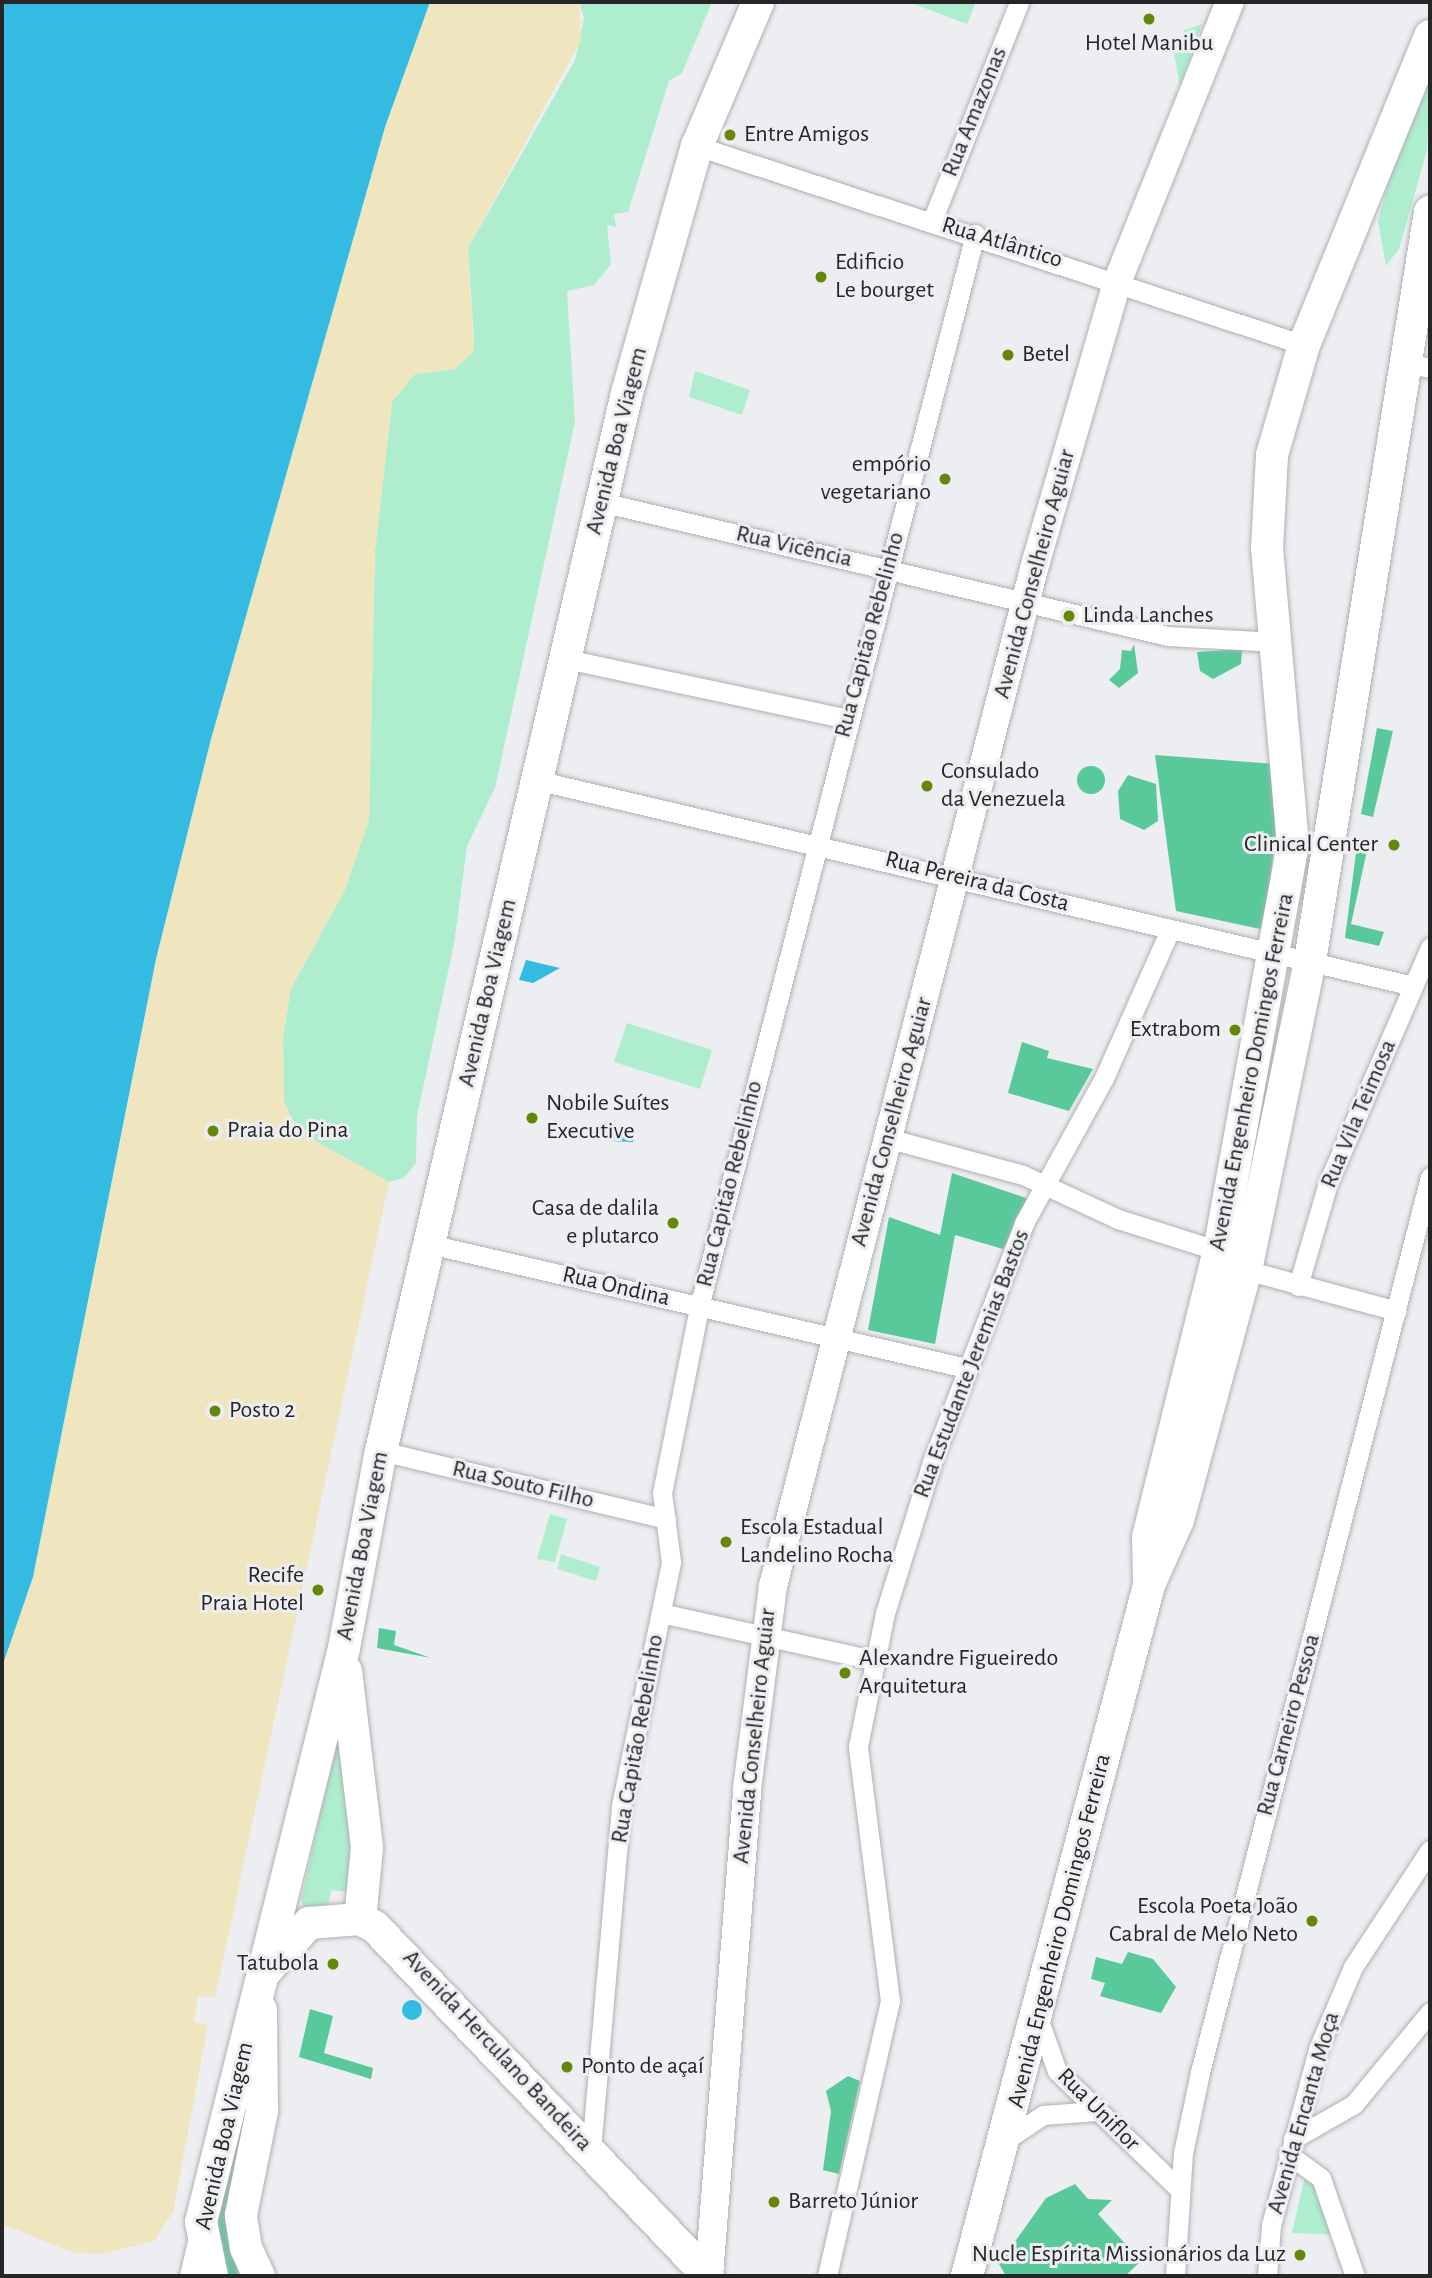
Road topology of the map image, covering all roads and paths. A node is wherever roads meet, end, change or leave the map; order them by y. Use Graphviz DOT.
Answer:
graph roads {
  1 [pos="758,2"];
  2 [pos="1018,2"];
  3 [pos="1230,2"];
  4 [pos="1430,36"];
  5 [pos="698,146"];
  6 [pos="1430,212"];
  7 [pos="932,221"];
  8 [pos="975,234"];
  9 [pos="1118,280"];
  10 [pos="1304,345"];
  11 [pos="1418,366"];
  12 [pos="601,502"];
  13 [pos="887,570"];
  14 [pos="1026,603"];
  15 [pos="1276,642"];
  16 [pos="566,659"];
  17 [pos="848,719"];
  18 [pos="540,781"];
  19 [pos="815,844"];
  20 [pos="958,875"];
  21 [pos="1170,930"];
  22 [pos="1430,947"];
  23 [pos="1277,954"];
  24 [pos="1310,961"];
  25 [pos="1413,986"];
  26 [pos="887,1138"];
  27 [pos="1430,1177"];
  28 [pos="1047,1184"];
  29 [pos="429,1244"];
  30 [pos="1219,1251"];
  31 [pos="1246,1270"];
  32 [pos="1298,1286"];
  33 [pos="699,1307"];
  34 [pos="1397,1311"];
  35 [pos="837,1338"];
  36 [pos="966,1368"];
  37 [pos="381,1451"];
  38 [pos="666,1519"];
  39 [pos="1149,1585"];
  40 [pos="661,1613"];
  41 [pos="762,1638"];
  42 [pos="344,1648"];
  43 [pos="873,1660"];
  44 [pos="1430,1851"];
  45 [pos="360,1919"];
  46 [pos="262,1984"];
  47 [pos="1430,2012"];
  48 [pos="1038,2018"];
  49 [pos="1096,2112"];
  50 [pos="1007,2139"];
  51 [pos="1291,2146"];
  52 [pos="591,2150"];
  53 [pos="1179,2189"];
  54 [pos="200,2226"];
  55 [pos="710,2269"];
  56 [pos="190,2276"];
  57 [pos="212,2276"];
  58 [pos="259,2276"];
  59 [pos="733,2276"];
  60 [pos="827,2276"];
  61 [pos="967,2276"];
  62 [pos="1175,2276"];
  63 [pos="1267,2276"];
  64 [pos="1355,2276"];
  1 -- 5 [label="main road, Avenida Boa Viagem"];
  2 -- 7 [label="street, Rua Amazonas"];
  3 -- 9 [label="main road, Avenida Conselheiro Aguiar"];
  4 -- 10 [label="main road, Avenida Engenheiro Domingos Ferreira"];
  5 -- 7 [label="street, Rua Atlântico"];
  5 -- 12 [label="main road, Avenida Boa Viagem"];
  6 -- 11 [label="main road, Avenida Engenheiro Domingos Ferreira"];
  7 -- 8 [label="street, Rua Atlântico"];
  8 -- 9 [label="street, Rua Atlântico"];
  8 -- 13 [label="street, Rua Capitão Rebelinho"];
  9 -- 10 [label="street, Rua Atlântico"];
  9 -- 14 [label="main road, Avenida Conselheiro Aguiar"];
  10 -- 15 [label="main road, Avenida Engenheiro Domingos Ferreira"];
  11 -- 24 [label="main road, Avenida Engenheiro Domingos Ferreira"];
  12 -- 13 [label="street, Rua Vicência"];
  12 -- 16 [label="main road, Avenida Boa Viagem"];
  13 -- 14 [label="street, Rua Vicência"];
  13 -- 17 [label="street, Rua Capitão Rebelinho"];
  14 -- 15 [label="street, Rua Vicência"];
  14 -- 20 [label="main road, Avenida Conselheiro Aguiar"];
  15 -- 23 [label="main road, Avenida Engenheiro Domingos Ferreira"];
  16 -- 17 [label="street"];
  16 -- 18 [label="main road, Avenida Boa Viagem"];
  17 -- 19 [label="street, Rua Capitão Rebelinho"];
  18 -- 19 [label="street, Rua Pereira da Costa"];
  18 -- 29 [label="main road, Avenida Boa Viagem"];
  19 -- 20 [label="street, Rua Pereira da Costa"];
  19 -- 33 [label="street, Rua Capitão Rebelinho"];
  20 -- 21 [label="street, Rua Pereira da Costa"];
  20 -- 26 [label="main road, Avenida Conselheiro Aguiar"];
  21 -- 23 [label="street, Rua Pereira da Costa"];
  21 -- 28 [label="street, Rua Estudante Jeremias Bastos"];
  22 -- 25 [label="street, Rua Vila Teimosa"];
  23 -- 24 [label="street, Rua Pereira da Costa"];
  23 -- 30 [label="main road, Avenida Engenheiro Domingos Ferreira"];
  24 -- 25 [label="street, Rua Pereira da Costa"];
  24 -- 31 [label="main road, Avenida Engenheiro Domingos Ferreira"];
  25 -- 32 [label="street, Rua Vila Teimosa"];
  26 -- 28 [label="street"];
  26 -- 35 [label="main road, Avenida Conselheiro Aguiar"];
  27 -- 34 [label="street, Rua Carneiro Pessoa"];
  28 -- 30 [label="street"];
  28 -- 36 [label="street, Rua Estudante Jeremias Bastos"];
  29 -- 33 [label="street, Rua Ondina"];
  29 -- 37 [label="main road, Avenida Boa Viagem"];
  30 -- 39 [label="main road, Avenida Engenheiro Domingos Ferreira"];
  31 -- 32 [label="street"];
  31 -- 39 [label="main road, Avenida Engenheiro Domingos Ferreira"];
  32 -- 34 [label="street"];
  33 -- 35 [label="street, Rua Ondina"];
  33 -- 38 [label="street, Rua Capitão Rebelinho"];
  34 -- 53 [label="street, Rua Carneiro Pessoa"];
  35 -- 36 [label="street, Rua Ondina"];
  35 -- 41 [label="main road, Avenida Conselheiro Aguiar"];
  36 -- 43 [label="street, Rua Estudante Jeremias Bastos"];
  37 -- 38 [label="street, Rua Souto Filho"];
  37 -- 42 [label="main road, Avenida Boa Viagem"];
  38 -- 40 [label="street, Rua Capitão Rebelinho"];
  39 -- 48 [label="main road, Avenida Engenheiro Domingos Ferreira"];
  40 -- 41 [label="street"];
  40 -- 52 [label="street, Rua Capitão Rebelinho"];
  41 -- 43 [label="street"];
  41 -- 55 [label="main road, Avenida Conselheiro Aguiar"];
  42 -- 45 [label="main road"];
  42 -- 46 [label="main road, Avenida Boa Viagem"];
  43 -- 60 [label="street, Rua Estudante Jeremias Bastos"];
  44 -- 51 [label="street, Avenida Encanta Moça"];
  45 -- 46 [label="main road"];
  45 -- 52 [label="main road, Avenida Herculano Bandeira"];
  46 -- 54 [label="main road, Avenida Boa Viagem"];
  46 -- 58 [label="main road, Avenida Boa Viagem"];
  47 -- 51 [label="street"];
  48 -- 49 [label="street, Rua Uniflor"];
  48 -- 50 [label="main road, Avenida Engenheiro Domingos Ferreira"];
  49 -- 50 [label="street"];
  49 -- 53 [label="street, Rua Uniflor"];
  50 -- 61 [label="main road, Avenida Engenheiro Domingos Ferreira"];
  51 -- 63 [label="street, Avenida Encanta Moça"];
  51 -- 64 [label="street"];
  52 -- 55 [label="main road, Avenida Herculano Bandeira"];
  53 -- 62 [label="street, Rua Carneiro Pessoa"];
  54 -- 56 [label="street"];
  54 -- 57 [label="main road, Avenida Boa Viagem"];
  55 -- 59 [label="main road, Avenida Herculano Bandeira"];
}
